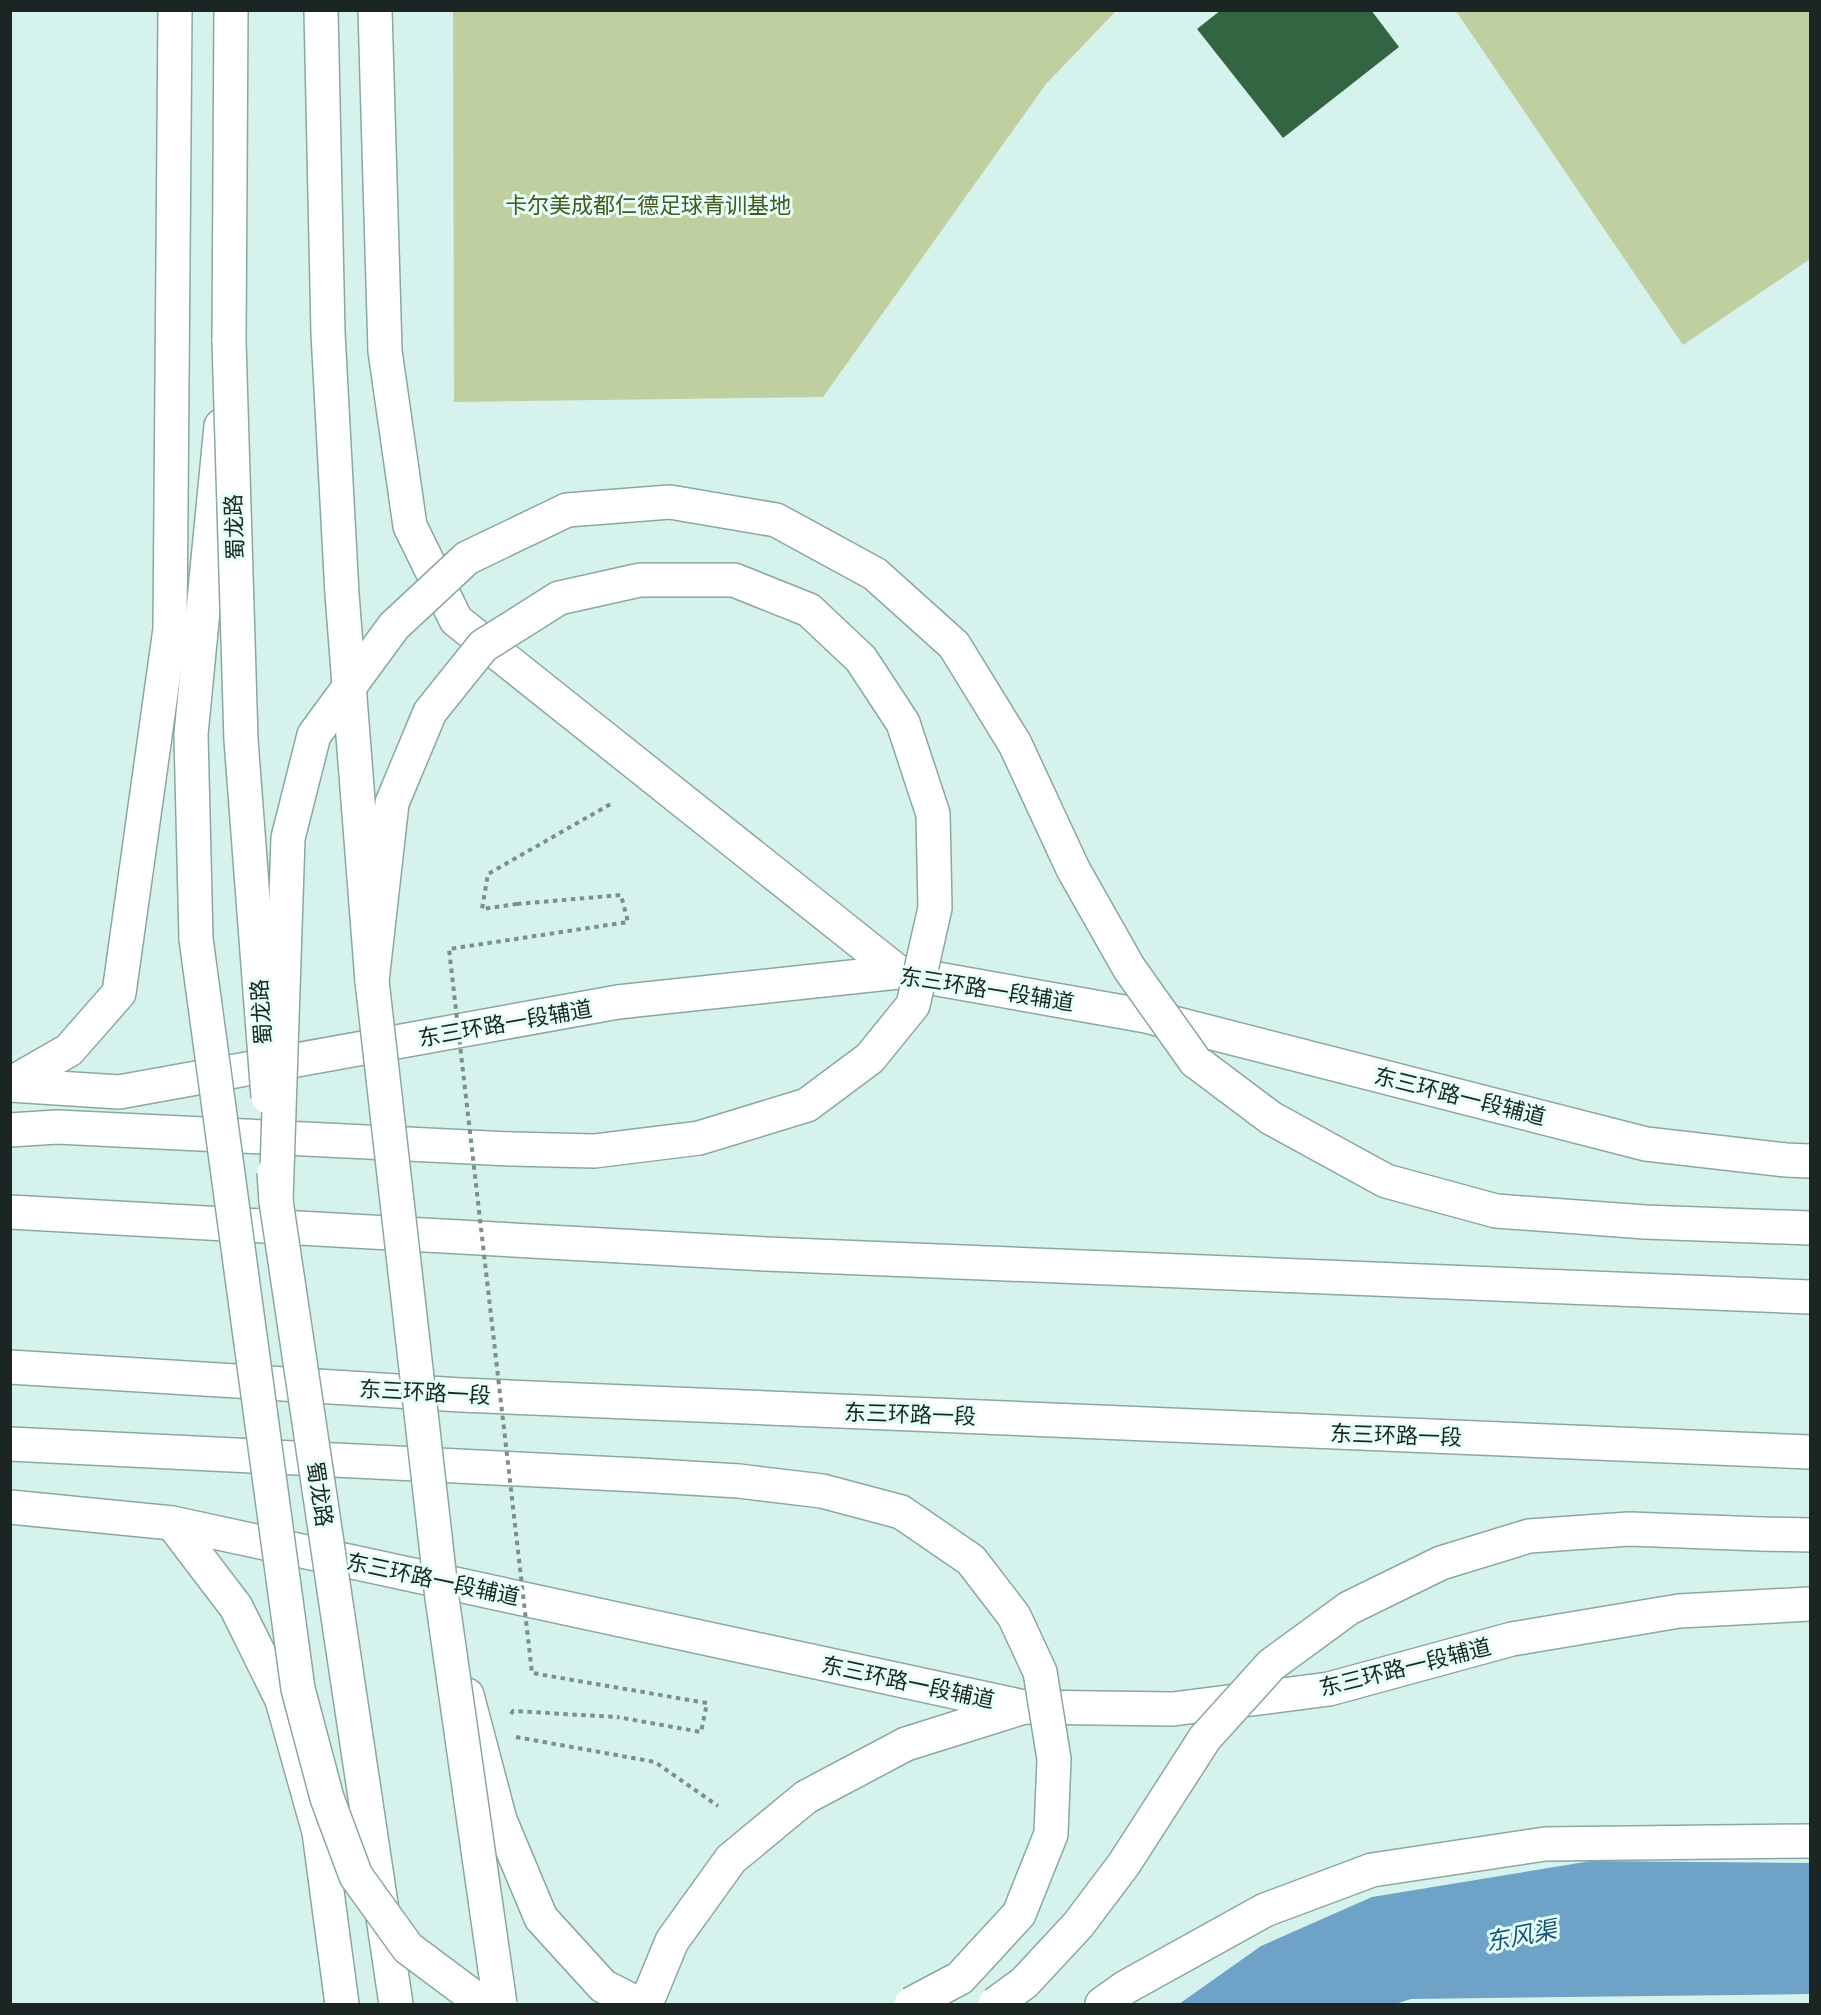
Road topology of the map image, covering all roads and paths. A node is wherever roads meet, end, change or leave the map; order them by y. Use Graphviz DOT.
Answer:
graph roads {
  1 [pos="175,10"];
  2 [pos="231,10"];
  3 [pos="321,10"];
  4 [pos="375,10"];
  5 [pos="229,341"];
  6 [pos="614,802"];
  7 [pos="898,972"];
  8 [pos="372,981"];
  9 [pos="10,1084"];
  10 [pos="10,1130"];
  11 [pos="1810,1161"];
  12 [pos="276,1201"];
  13 [pos="10,1212"];
  14 [pos="1810,1228"];
  15 [pos="1810,1297"];
  16 [pos="10,1366"];
  17 [pos="10,1444"];
  18 [pos="1810,1452"];
  19 [pos="10,1506"];
  20 [pos="172,1523"];
  21 [pos="1810,1535"];
  22 [pos="442,1598"];
  23 [pos="1810,1604"];
  24 [pos="1024,1707"];
  25 [pos="509,1719"];
  26 [pos="512,1736"];
  27 [pos="718,1806"];
  28 [pos="1810,1841"];
  29 [pos="342,2004"];
  30 [pos="396,2004"];
  31 [pos="483,2004"];
  32 [pos="500,2004"];
  33 [pos="638,2004"];
  34 [pos="646,2004"];
  35 [pos="911,2004"];
  36 [pos="995,2004"];
  37 [pos="1102,2004"];
  1 -- 9 [label="main road"];
  2 -- 5 [label="main road, 蜀龙路"];
  3 -- 8 [label="main road, bridge"];
  4 -- 7 [label="main road"];
  5 -- 12 [label="main road, 蜀龙路, bridge"];
  5 -- 31 [label="main road, bridge"];
  6 -- 25 [label="path, bridge"];
  7 -- 9 [label="main road, 东三环路一段辅道"];
  7 -- 11 [label="main road, 东三环路一段辅道"];
  8 -- 10 [label="main road, bridge"];
  8 -- 22 [label="main road, bridge"];
  12 -- 14 [label="main road, bridge"];
  12 -- 30 [label="main road, 蜀龙路, bridge"];
  13 -- 15 [label="main road"];
  16 -- 18 [label="main road, 东三环路一段"];
  17 -- 35 [label="main road, bridge"];
  19 -- 20 [label="main road, 东三环路一段辅道"];
  20 -- 24 [label="main road, 东三环路一段辅道"];
  20 -- 29 [label="main road"];
  21 -- 36 [label="main road, bridge"];
  22 -- 32 [label="main road, bridge"];
  22 -- 33 [label="main road, bridge"];
  23 -- 24 [label="main road, 东三环路一段辅道"];
  24 -- 34 [label="main road"];
  26 -- 27 [label="path"];
  28 -- 37 [label="main road"];
}
